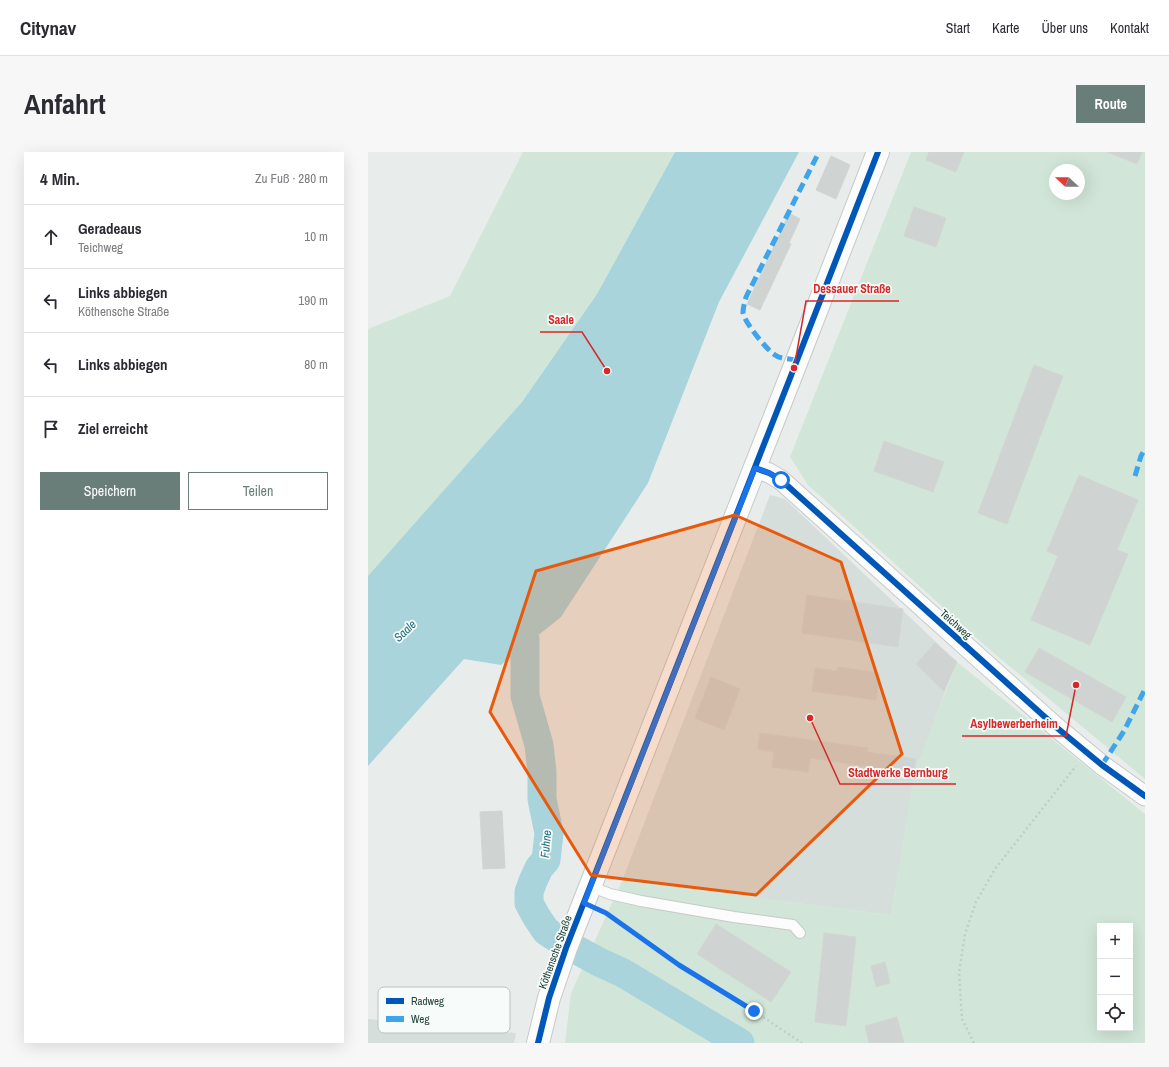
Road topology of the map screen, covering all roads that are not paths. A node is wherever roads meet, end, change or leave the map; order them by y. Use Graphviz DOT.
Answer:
graph roads {
  1 [pos="878,152"];
  2 [pos="755,468"];
  3 [pos="1145,796"];
  4 [pos="587,894"];
  5 [pos="800,934"];
  6 [pos="538,1043"];
  1 -- 2 [label="main road, Köthensche Straße"];
  2 -- 3 [label="street, Teichweg"];
  2 -- 4 [label="main road, Köthensche Straße"];
  4 -- 5 [label="lane"];
  4 -- 6 [label="main road, Köthensche Straße"];
}
